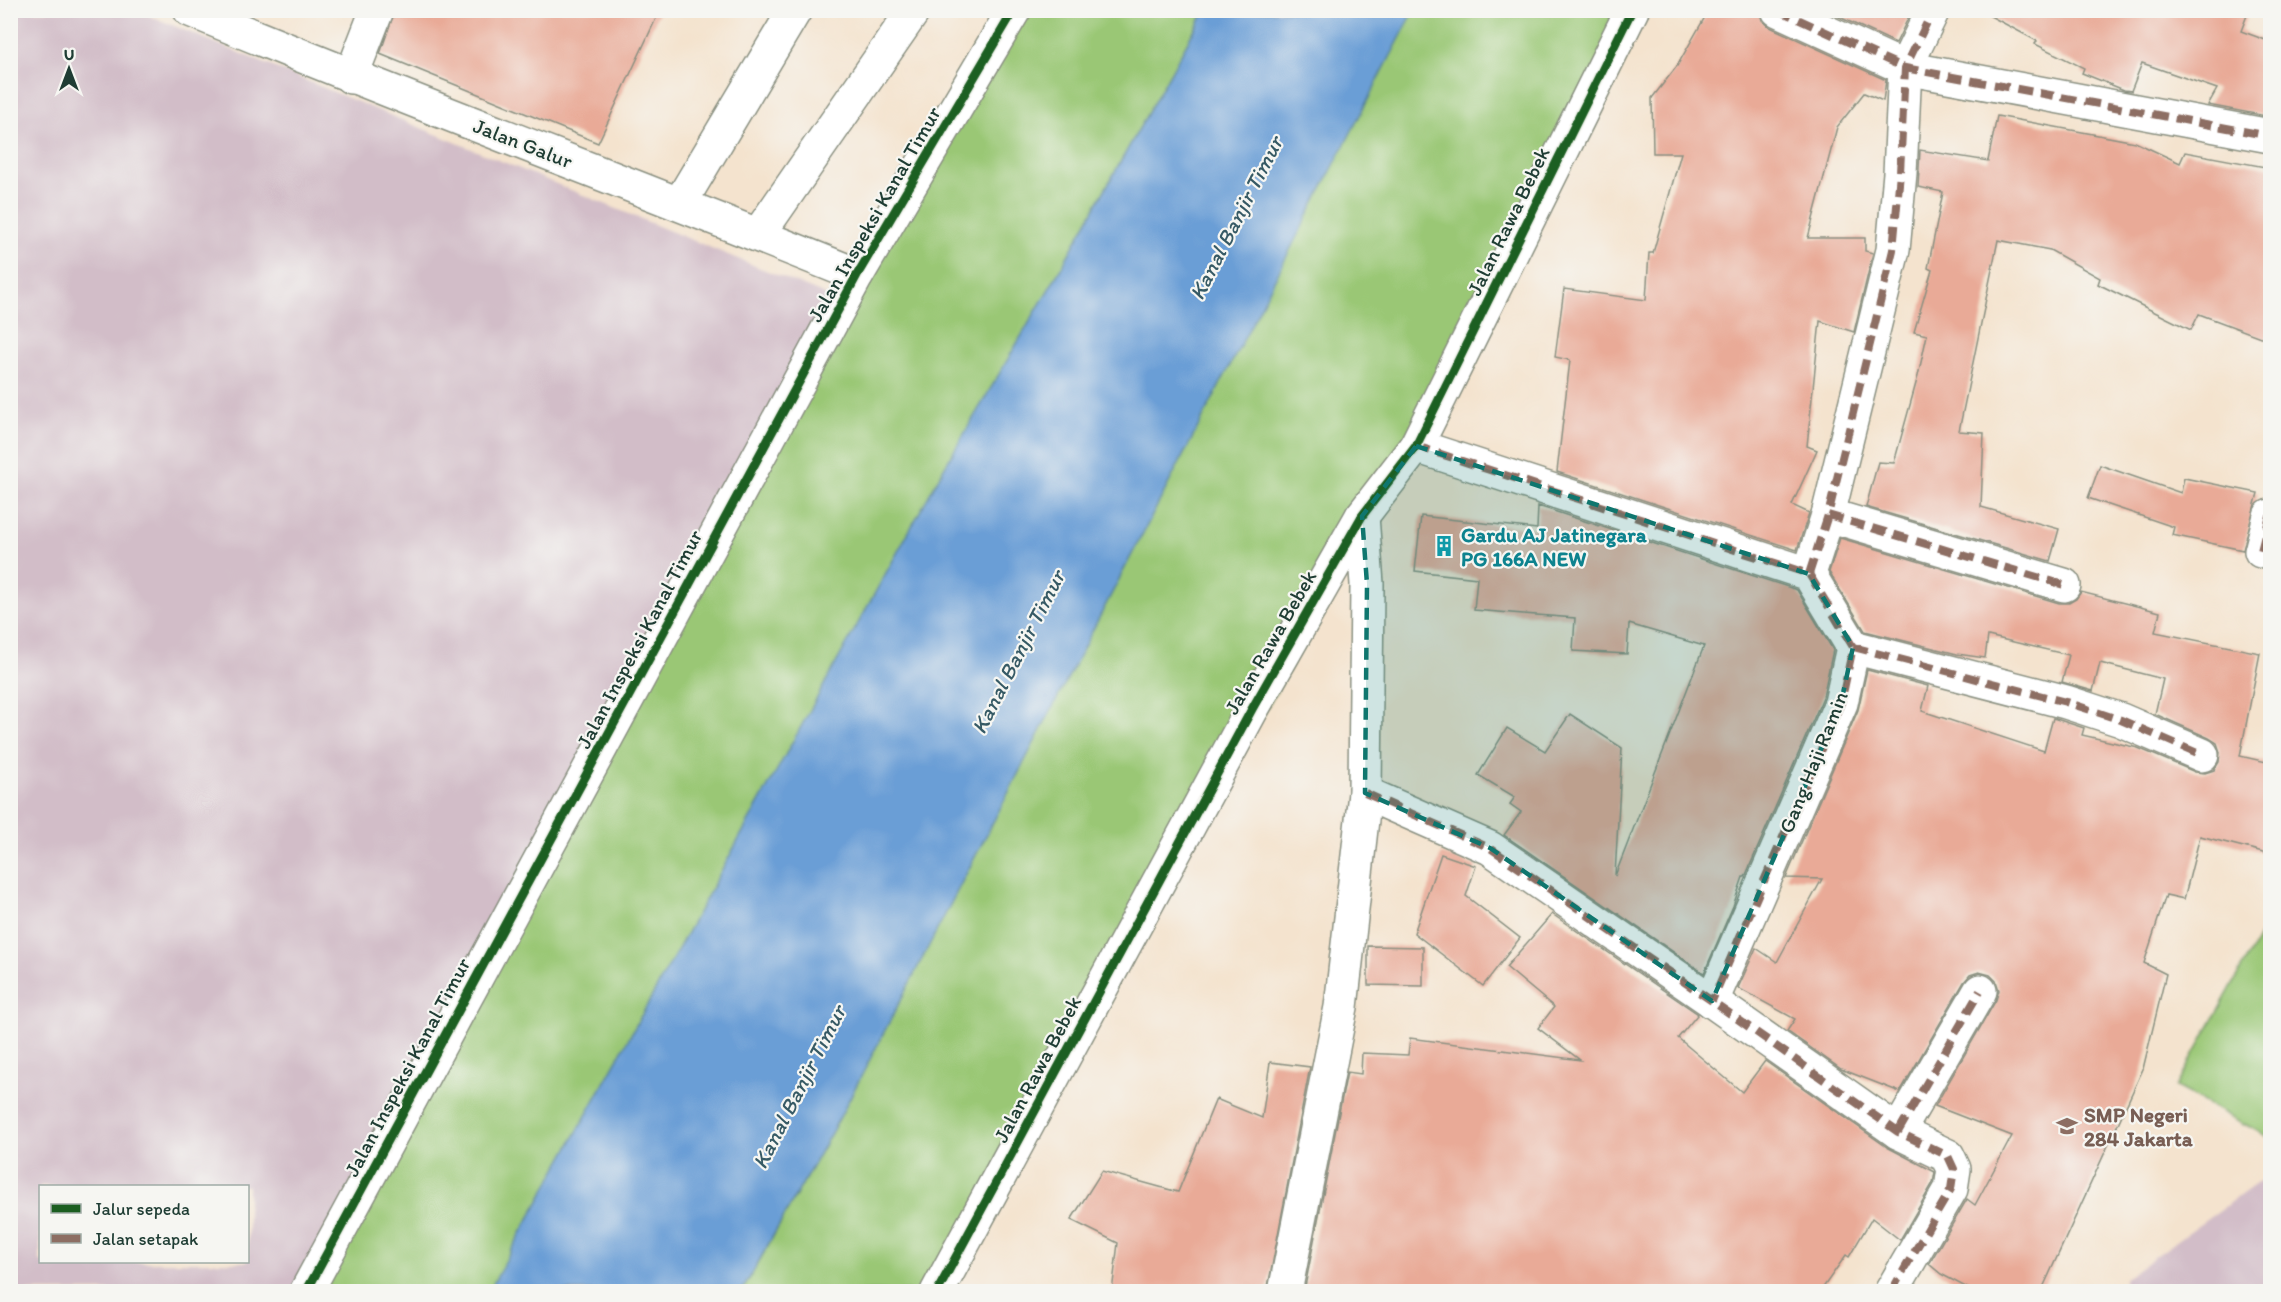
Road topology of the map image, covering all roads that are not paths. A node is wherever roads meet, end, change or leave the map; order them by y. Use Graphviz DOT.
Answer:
graph roads {
  1 [pos="190,10"];
  2 [pos="377,10"];
  3 [pos="795,10"];
  4 [pos="914,10"];
  5 [pos="1014,10"];
  6 [pos="1632,10"];
  7 [pos="1778,10"];
  8 [pos="1933,10"];
  9 [pos="1905,68"];
  10 [pos="351,77"];
  11 [pos="2271,136"];
  12 [pos="680,203"];
  13 [pos="758,235"];
  14 [pos="857,275"];
  15 [pos="1416,446"];
  16 [pos="1828,515"];
  17 [pos="1362,516"];
  18 [pos="2271,516"];
  19 [pos="2261,551"];
  20 [pos="1809,574"];
  21 [pos="2064,585"];
  22 [pos="1853,647"];
  23 [pos="2202,755"];
  24 [pos="1365,793"];
  25 [pos="1980,991"];
  26 [pos="1712,1001"];
  27 [pos="1898,1132"];
  28 [pos="306,1292"];
  29 [pos="937,1292"];
  30 [pos="1286,1292"];
  31 [pos="1891,1292"];
  1 -- 10 [label="street, Jalan Galur"];
  2 -- 10 [label="street"];
  3 -- 12 [label="street"];
  4 -- 13 [label="street"];
  5 -- 14 [label="street, Jalan Inspeksi Kanal Timur"];
  6 -- 15 [label="street, Jalan Rawa Bebek"];
  7 -- 9 [label="street"];
  8 -- 9 [label="street"];
  9 -- 11 [label="street"];
  9 -- 16 [label="street"];
  10 -- 12 [label="street, Jalan Galur"];
  12 -- 13 [label="street, Jalan Galur"];
  13 -- 14 [label="street, Jalan Galur"];
  14 -- 28 [label="street, Jalan Inspeksi Kanal Timur"];
  15 -- 17 [label="street, Jalan Rawa Bebek"];
  15 -- 20 [label="street"];
  16 -- 20 [label="street"];
  16 -- 21 [label="street"];
  17 -- 24 [label="street"];
  17 -- 29 [label="street, Jalan Rawa Bebek"];
  18 -- 19 [label="street"];
  20 -- 22 [label="street"];
  22 -- 23 [label="street"];
  22 -- 26 [label="street, Gang Haji Ramin"];
  24 -- 26 [label="street"];
  24 -- 30 [label="street"];
  25 -- 27 [label="street"];
  26 -- 27 [label="street"];
  27 -- 31 [label="street"];
}
